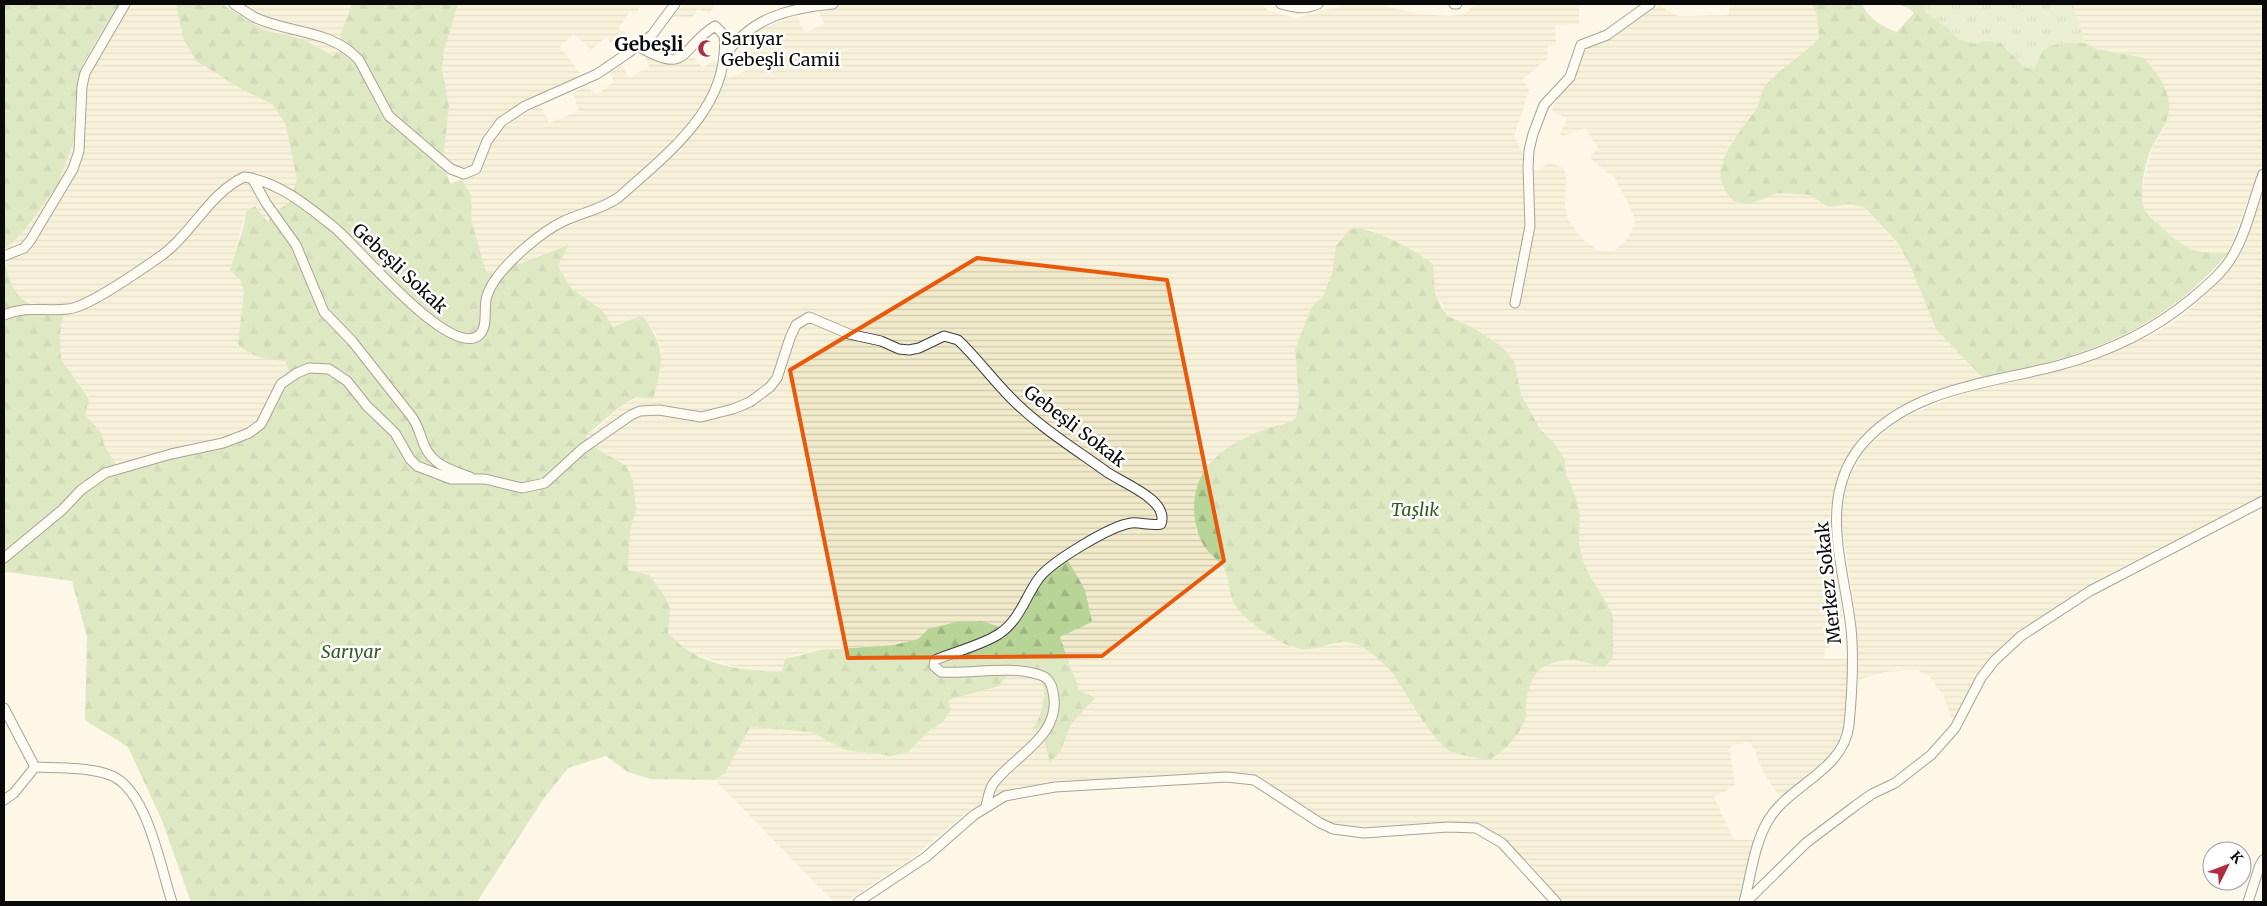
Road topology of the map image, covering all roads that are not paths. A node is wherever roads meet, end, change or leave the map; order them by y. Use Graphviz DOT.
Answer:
graph roads {
  1 [pos="125,4"];
  2 [pos="234,4"];
  3 [pos="675,4"];
  4 [pos="832,4"];
  5 [pos="1281,4"];
  6 [pos="1318,4"];
  7 [pos="1650,4"];
  8 [pos="638,46"];
  9 [pos="724,58"];
  10 [pos="2263,174"];
  11 [pos="252,178"];
  12 [pos="4,256"];
  13 [pos="1515,303"];
  14 [pos="4,315"];
  15 [pos="476,478"];
  16 [pos="2263,501"];
  17 [pos="4,558"];
  18 [pos="4,708"];
  19 [pos="35,767"];
  20 [pos="4,800"];
  21 [pos="986,806"];
  22 [pos="2263,860"];
  23 [pos="172,902"];
  24 [pos="858,902"];
  25 [pos="1556,902"];
  26 [pos="1744,902"];
  27 [pos="2248,902"];
  1 -- 12 [label="street"];
  2 -- 8 [label="street"];
  3 -- 8 [label="street"];
  4 -- 9 [label="street, Gebeşli Sokak"];
  5 -- 6 [label="street"];
  7 -- 13 [label="street"];
  8 -- 9 [label="street, Gebeşli Sokak"];
  9 -- 11 [label="street, Gebeşli Sokak"];
  10 -- 26 [label="street, Merkez Sokak"];
  11 -- 14 [label="street"];
  11 -- 15 [label="street, Gebeşli Sokak"];
  15 -- 17 [label="street, Gebeşli Sokak"];
  15 -- 21 [label="street, Gebeşli Sokak"];
  16 -- 26 [label="street"];
  18 -- 19 [label="street"];
  19 -- 20 [label="street"];
  19 -- 23 [label="street"];
  21 -- 24 [label="street"];
  21 -- 25 [label="street"];
  22 -- 27 [label="street"];
}
